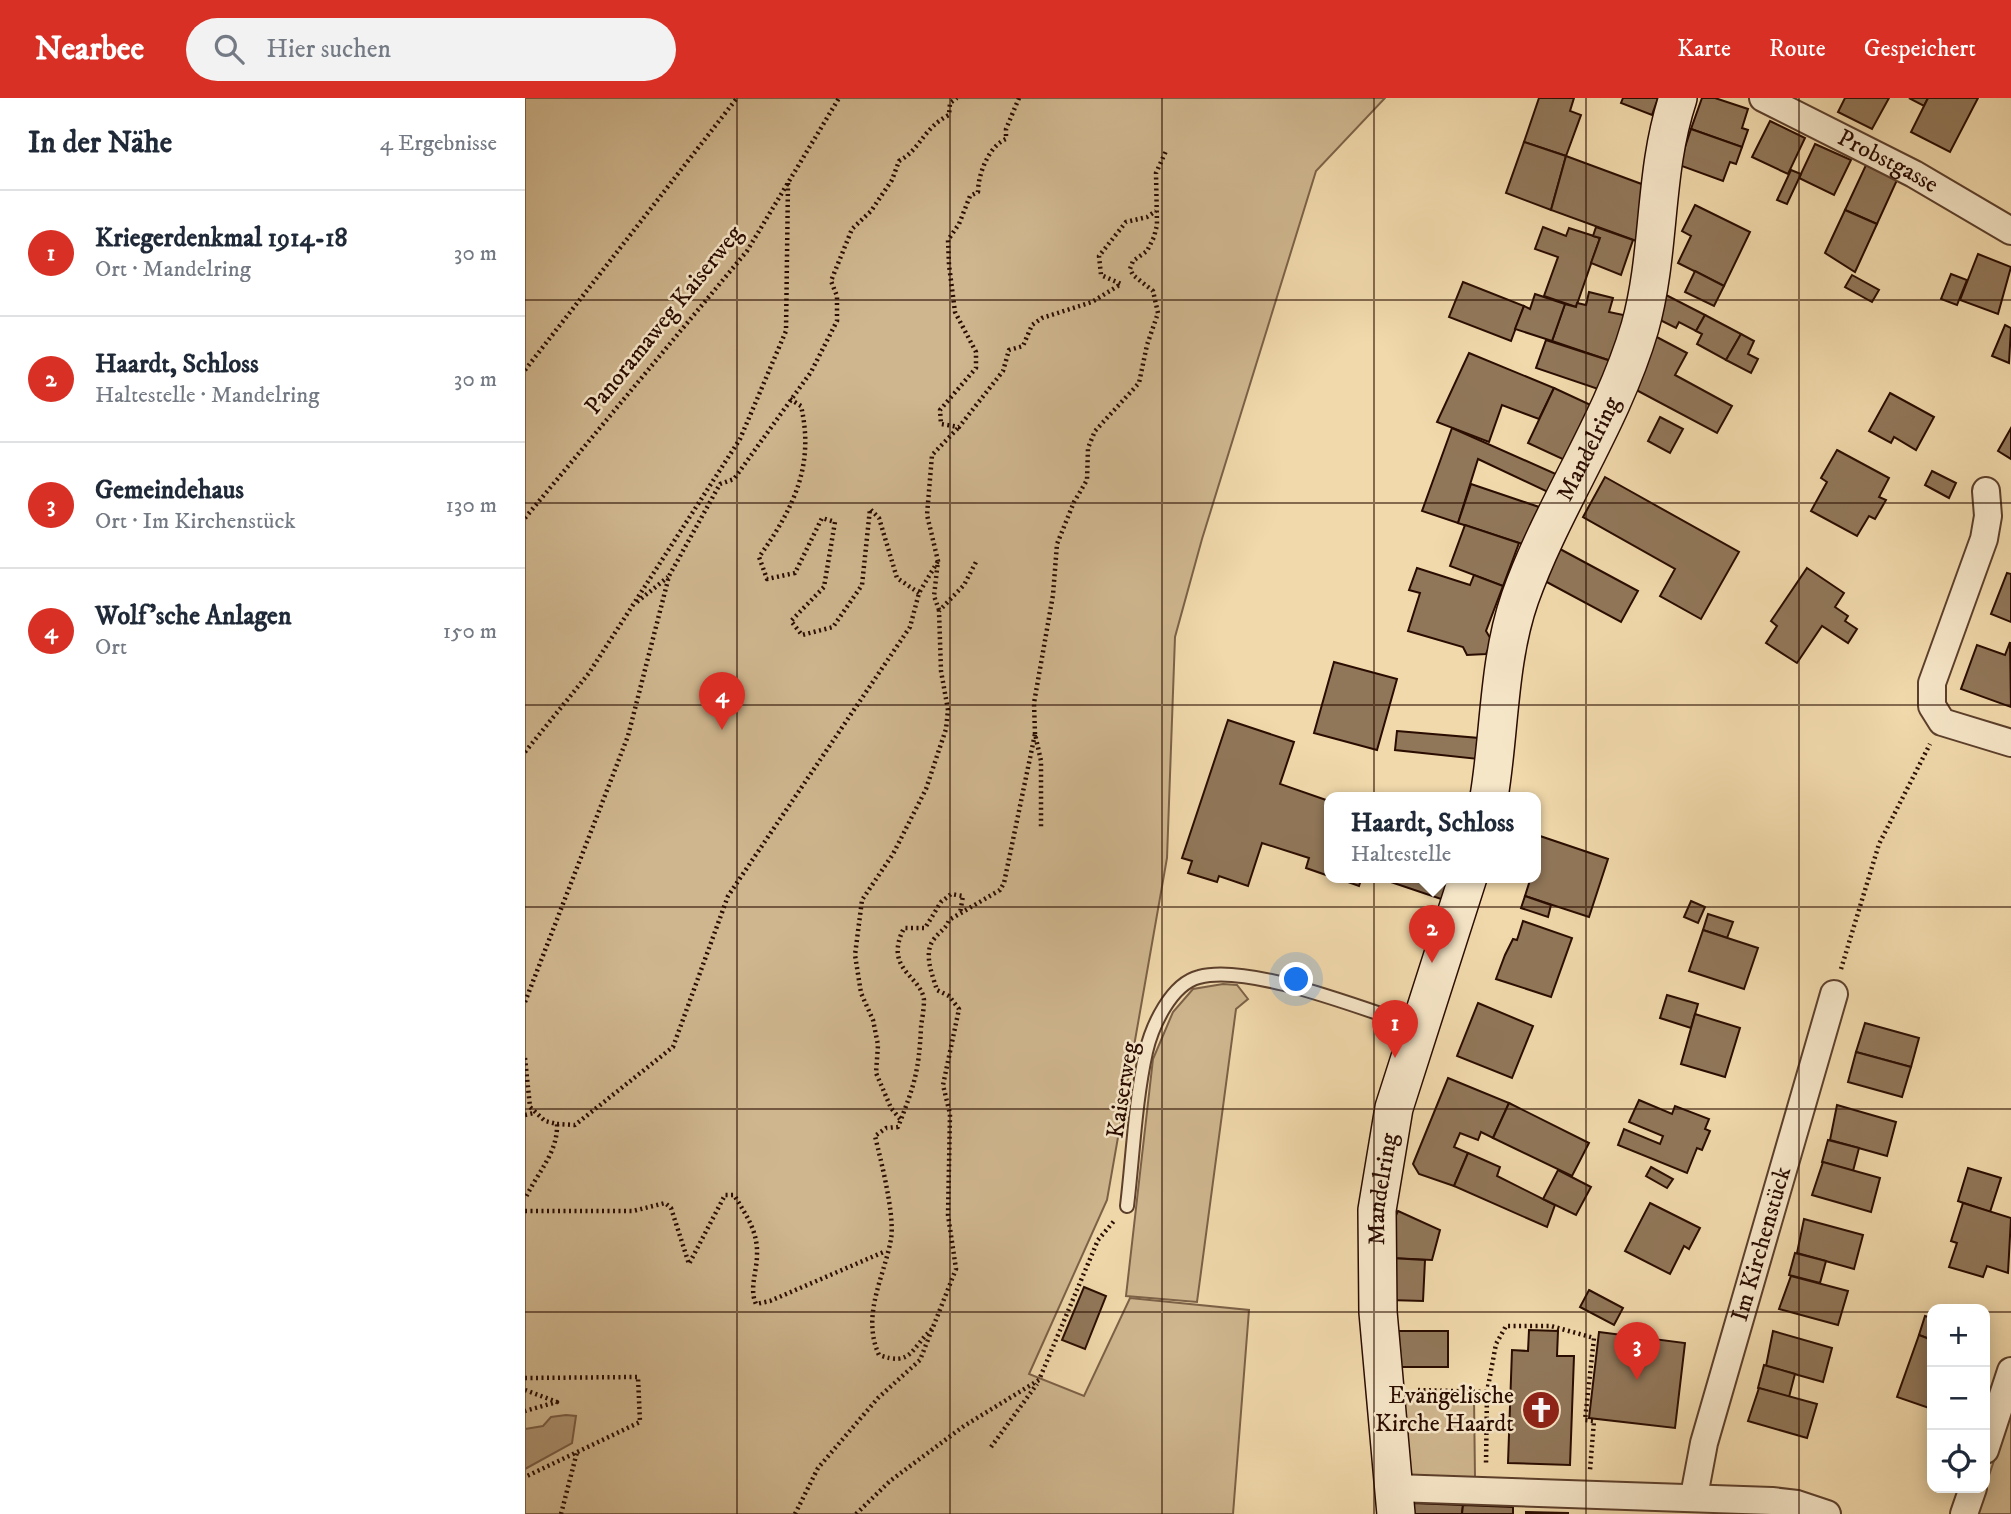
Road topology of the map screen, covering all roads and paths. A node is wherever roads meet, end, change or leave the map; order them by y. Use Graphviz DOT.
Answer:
graph roads {
  1 [pos="737,98"];
  2 [pos="839,98"];
  3 [pos="957,98"];
  4 [pos="1019,98"];
  5 [pos="1678,98"];
  6 [pos="1763,98"];
  7 [pos="1166,151"];
  8 [pos="788,183"];
  9 [pos="1156,211"];
  10 [pos="2011,231"];
  11 [pos="525,370"];
  12 [pos="790,399"];
  13 [pos="959,427"];
  14 [pos="1986,491"];
  15 [pos="525,518"];
  16 [pos="977,560"];
  17 [pos="938,561"];
  18 [pos="669,576"];
  19 [pos="919,593"];
  20 [pos="633,605"];
  21 [pos="939,611"];
  22 [pos="1942,722"];
  23 [pos="1035,734"];
  24 [pos="2011,743"];
  25 [pos="525,752"];
  26 [pos="1490,792"];
  27 [pos="1041,828"];
  28 [pos="1466,883"];
  29 [pos="960,914"];
  30 [pos="1833,994"];
  31 [pos="525,1002"];
  32 [pos="1421,1027"];
  33 [pos="525,1058"];
  34 [pos="534,1113"];
  35 [pos="525,1115"];
  36 [pos="900,1120"];
  37 [pos="557,1124"];
  38 [pos="525,1199"];
  39 [pos="1127,1206"];
  40 [pos="525,1211"];
  41 [pos="886,1251"];
  42 [pos="935,1327"];
  43 [pos="2011,1371"];
  44 [pos="525,1378"];
  45 [pos="1039,1380"];
  46 [pos="1387,1389"];
  47 [pos="525,1390"];
  48 [pos="1487,1392"];
  49 [pos="525,1411"];
  50 [pos="1990,1435"];
  51 [pos="991,1447"];
  52 [pos="577,1452"];
  53 [pos="525,1477"];
  54 [pos="1485,1490"];
  55 [pos="1971,1493"];
  56 [pos="1589,1495"];
  57 [pos="1694,1496"];
  58 [pos="1395,1501"];
  59 [pos="561,1514"];
  60 [pos="795,1514"];
  61 [pos="856,1514"];
  62 [pos="1827,1514"];
  63 [pos="1964,1514"];
  1 -- 11 [label="path"];
  2 -- 8 [label="path, Panoramaweg Kaiserweg"];
  3 -- 12 [label="path"];
  4 -- 13 [label="path"];
  5 -- 26 [label="street, Mandelring"];
  6 -- 10 [label="street, Probstgasse"];
  7 -- 9 [label="path"];
  8 -- 15 [label="path, Panoramaweg Kaiserweg"];
  8 -- 20 [label="path"];
  9 -- 13 [label="path"];
  9 -- 23 [label="path"];
  12 -- 18 [label="path"];
  12 -- 19 [label="path"];
  13 -- 17 [label="path"];
  14 -- 22 [label="street"];
  16 -- 21 [label="path"];
  17 -- 19 [label="path"];
  17 -- 21 [label="path"];
  18 -- 20 [label="path"];
  18 -- 31 [label="path"];
  19 -- 37 [label="path"];
  20 -- 25 [label="path"];
  21 -- 36 [label="path"];
  22 -- 24 [label="street"];
  22 -- 30 [label="path"];
  23 -- 27 [label="path"];
  23 -- 29 [label="path"];
  28 -- 32 [label="street, Mandelring"];
  29 -- 36 [label="path"];
  29 -- 42 [label="path"];
  30 -- 57 [label="street, Im Kirchenstück"];
  32 -- 39 [label="lane, Kaiserweg"];
  32 -- 46 [label="street, Mandelring"];
  33 -- 34 [label="path"];
  34 -- 35 [label="path"];
  34 -- 37 [label="path"];
  36 -- 41 [label="path"];
  37 -- 38 [label="path"];
  39 -- 45 [label="path"];
  40 -- 41 [label="path"];
  41 -- 42 [label="path"];
  42 -- 60 [label="path"];
  43 -- 50 [label="street"];
  44 -- 52 [label="path"];
  45 -- 51 [label="path"];
  45 -- 61 [label="path"];
  46 -- 48 [label="path"];
  46 -- 58 [label="street, Mandelring"];
  47 -- 49 [label="path"];
  48 -- 54 [label="path"];
  48 -- 56 [label="path"];
  52 -- 53 [label="path"];
  52 -- 59 [label="path"];
  54 -- 56 [label="street"];
  54 -- 58 [label="street"];
  55 -- 63 [label="street"];
  56 -- 57 [label="street"];
  57 -- 62 [label="street"];
}
